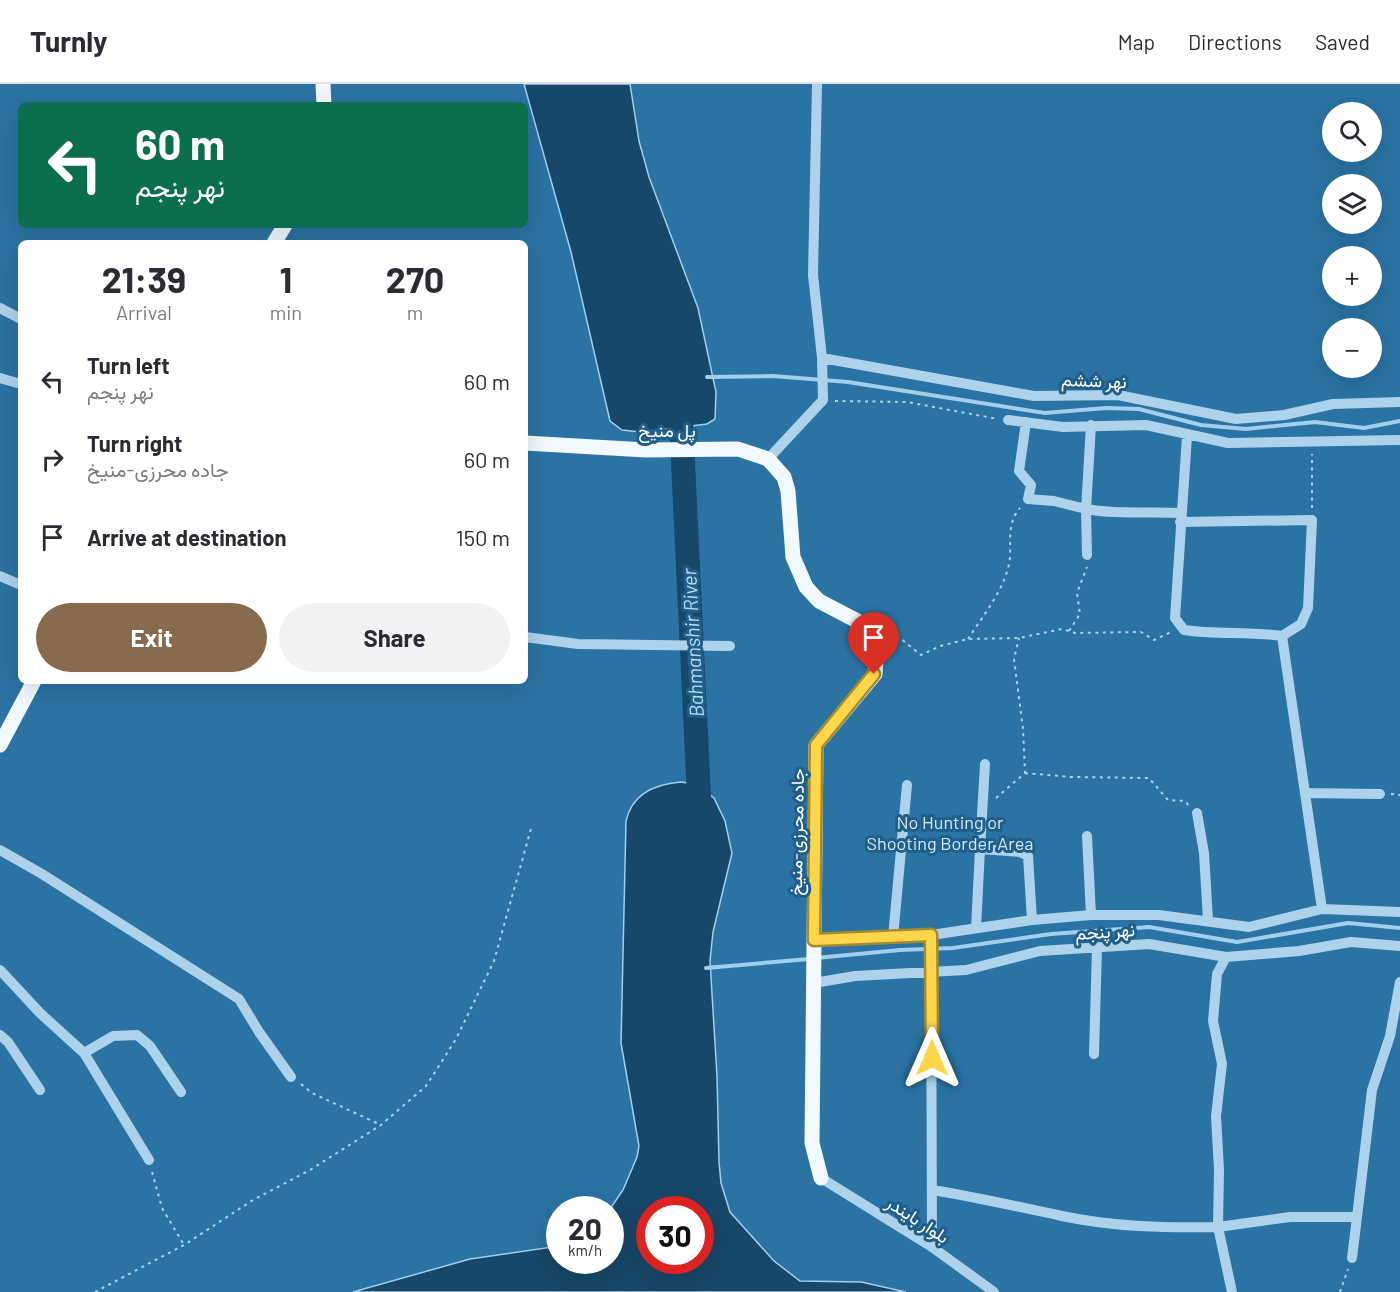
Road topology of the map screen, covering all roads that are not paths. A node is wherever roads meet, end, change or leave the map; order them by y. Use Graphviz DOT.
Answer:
graph roads {
  1 [pos="323,84"];
  2 [pos="817,84"];
  3 [pos="324,102"];
  4 [pos="0,308"];
  5 [pos="17,317"];
  6 [pos="822,358"];
  7 [pos="0,378"];
  8 [pos="18,383"];
  9 [pos="1400,402"];
  10 [pos="1008,420"];
  11 [pos="1026,422"];
  12 [pos="1091,425"];
  13 [pos="1187,436"];
  14 [pos="1400,440"];
  15 [pos="528,443"];
  16 [pos="768,459"];
  17 [pos="1086,509"];
  18 [pos="1180,517"];
  19 [pos="1087,555"];
  20 [pos="0,576"];
  21 [pos="18,584"];
  22 [pos="528,636"];
  23 [pos="1282,636"];
  24 [pos="730,646"];
  25 [pos="32,684"];
  26 [pos="0,745"];
  27 [pos="985,765"];
  28 [pos="907,785"];
  29 [pos="1305,793"];
  30 [pos="1380,794"];
  31 [pos="1197,813"];
  32 [pos="1087,836"];
  33 [pos="980,849"];
  34 [pos="0,850"];
  35 [pos="1322,909"];
  36 [pos="1400,912"];
  37 [pos="1091,915"];
  38 [pos="1032,920"];
  39 [pos="1208,920"];
  40 [pos="976,928"];
  41 [pos="893,937"];
  42 [pos="931,938"];
  43 [pos="814,943"];
  44 [pos="1400,946"];
  45 [pos="1097,948"];
  46 [pos="1226,957"];
  47 [pos="0,970"];
  48 [pos="931,972"];
  49 [pos="814,976"];
  50 [pos="1400,982"];
  51 [pos="0,1035"];
  52 [pos="1395,1037"];
  53 [pos="84,1053"];
  54 [pos="1094,1054"];
  55 [pos="291,1077"];
  56 [pos="40,1090"];
  57 [pos="182,1092"];
  58 [pos="149,1160"];
  59 [pos="821,1178"];
  60 [pos="932,1190"];
  61 [pos="1357,1217"];
  62 [pos="1218,1227"];
  63 [pos="932,1247"];
  64 [pos="1352,1258"];
  65 [pos="994,1292"];
  66 [pos="1232,1292"];
  1 -- 3 [label="main road"];
  2 -- 6 [label="street"];
  4 -- 5 [label="street"];
  6 -- 9 [label="street, نهر ششم"];
  6 -- 16 [label="street"];
  7 -- 8 [label="street"];
  10 -- 11 [label="street"];
  11 -- 12 [label="street"];
  11 -- 17 [label="street"];
  12 -- 13 [label="street"];
  12 -- 17 [label="street"];
  13 -- 14 [label="street"];
  13 -- 18 [label="street"];
  15 -- 16 [label="main road, پل منیخ"];
  16 -- 43 [label="main road, جاده محرزی-منیخ"];
  17 -- 18 [label="street"];
  17 -- 19 [label="street"];
  18 -- 23 [label="street"];
  18 -- 23 [label="street"];
  20 -- 21 [label="street"];
  22 -- 24 [label="street"];
  23 -- 29 [label="street"];
  25 -- 26 [label="main road"];
  27 -- 33 [label="street"];
  28 -- 41 [label="street"];
  29 -- 30 [label="street"];
  29 -- 35 [label="street"];
  31 -- 39 [label="street"];
  32 -- 37 [label="street"];
  33 -- 38 [label="street"];
  33 -- 40 [label="street"];
  34 -- 55 [label="street"];
  35 -- 36 [label="street, نهر پنجم"];
  35 -- 39 [label="street, نهر پنجم"];
  37 -- 38 [label="street, نهر پنجم"];
  37 -- 39 [label="street, نهر پنجم"];
  38 -- 40 [label="street, نهر پنجم"];
  40 -- 42 [label="street, نهر پنجم"];
  41 -- 42 [label="street, نهر پنجم"];
  41 -- 43 [label="street, نهر پنجم"];
  42 -- 48 [label="street"];
  43 -- 49 [label="main road, جاده محرزی-منیخ"];
  44 -- 46 [label="street, نهر پنجم"];
  45 -- 46 [label="street, نهر پنجم"];
  45 -- 48 [label="street, نهر پنجم"];
  45 -- 54 [label="street"];
  46 -- 62 [label="street"];
  47 -- 53 [label="street"];
  48 -- 49 [label="street, نهر پنجم"];
  48 -- 60 [label="street"];
  49 -- 59 [label="main road"];
  50 -- 52 [label="street"];
  51 -- 56 [label="street"];
  52 -- 61 [label="street"];
  53 -- 57 [label="street"];
  53 -- 58 [label="street"];
  59 -- 63 [label="street, بلوار بایندر"];
  60 -- 62 [label="street"];
  60 -- 63 [label="street"];
  61 -- 62 [label="street"];
  61 -- 64 [label="street"];
  62 -- 66 [label="street"];
  63 -- 65 [label="street, بلوار بایندر"];
}
